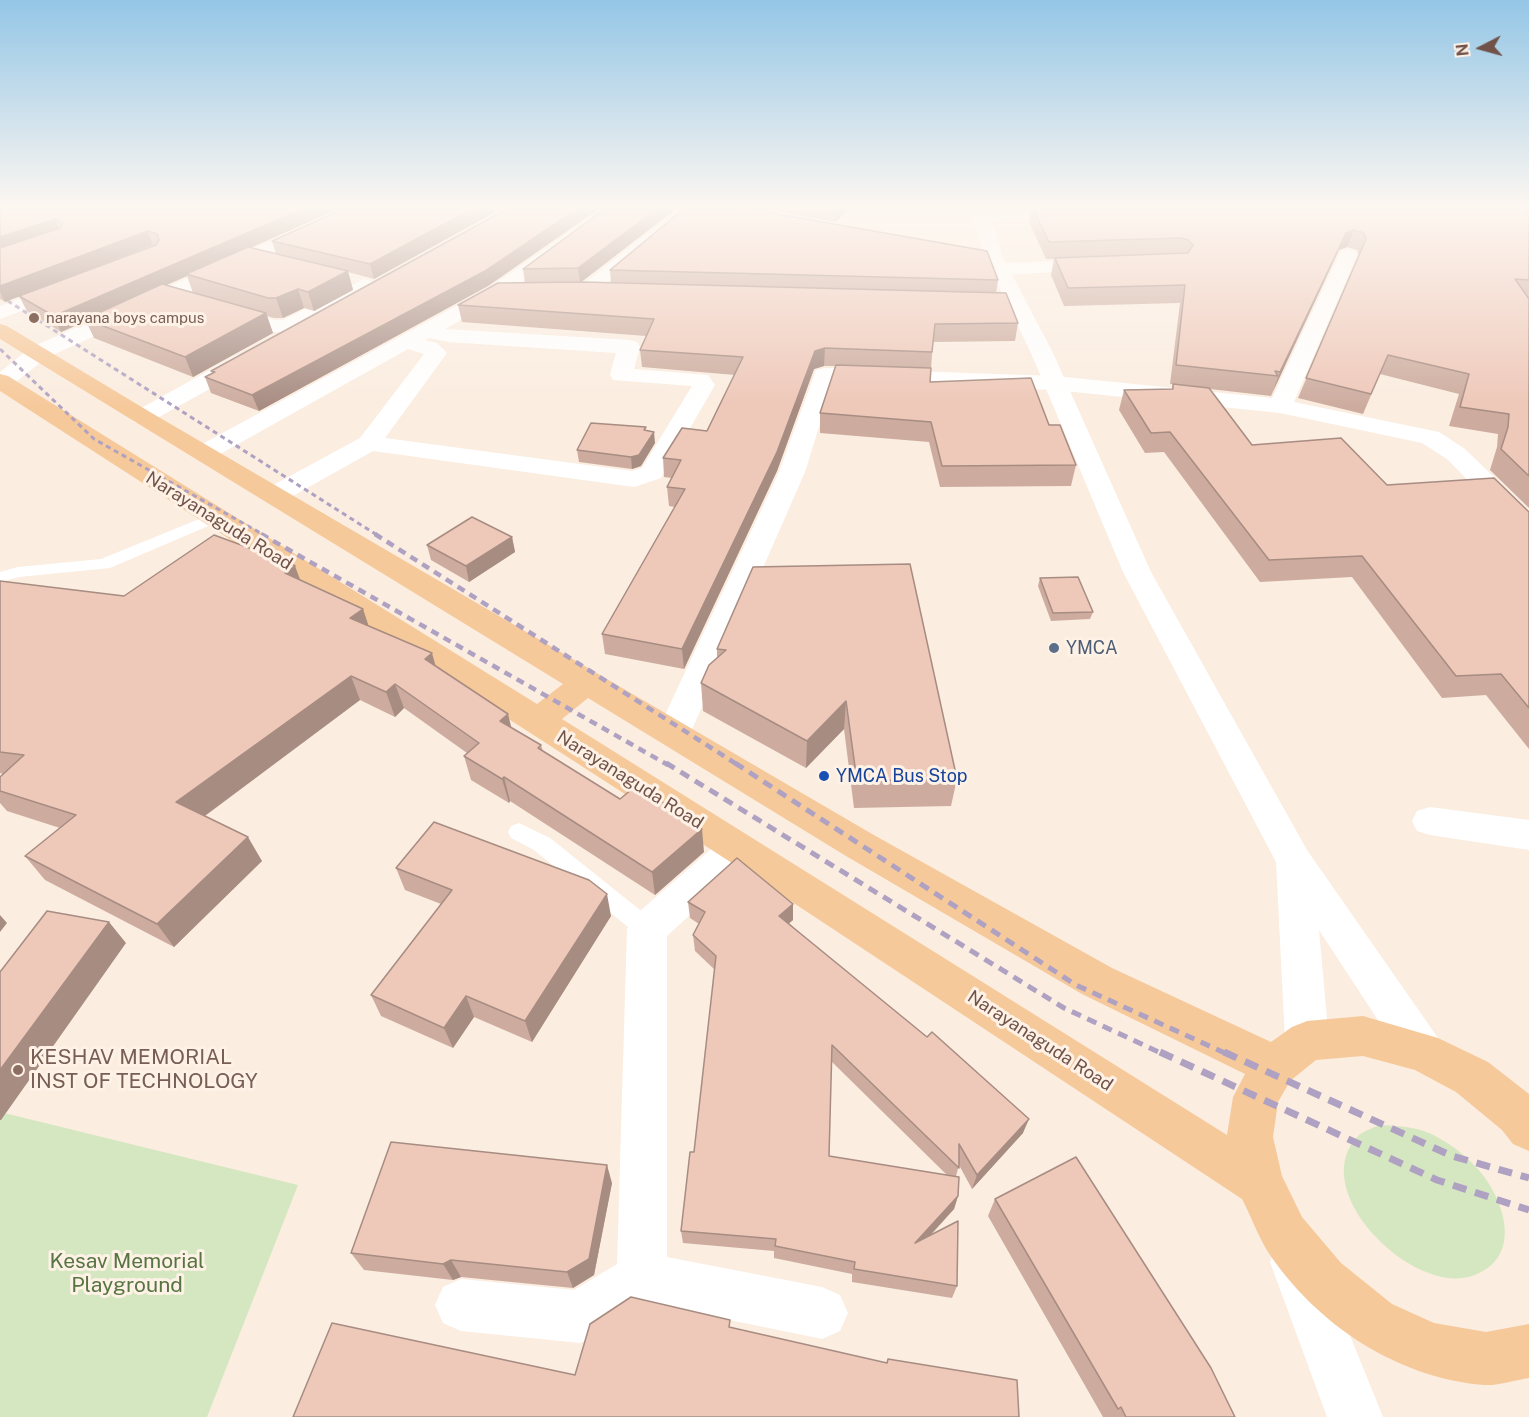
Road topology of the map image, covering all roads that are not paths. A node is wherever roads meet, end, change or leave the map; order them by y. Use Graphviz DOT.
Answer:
graph roads {
  1 [pos="218,274"];
  2 [pos="522,274"];
  3 [pos="607,274"];
  4 [pos="994,274"];
  5 [pos="1339,274"];
  6 [pos="88,279"];
  7 [pos="342,279"];
  8 [pos="375,285"];
  9 [pos="563,291"];
  10 [pos="586,291"];
  11 [pos="496,292"];
  12 [pos="530,292"];
  13 [pos="622,292"];
  14 [pos="170,295"];
  15 [pos="0,313"];
  16 [pos="0,330"];
  17 [pos="428,331"];
  18 [pos="407,342"];
  19 [pos="38,353"];
  20 [pos="1,382"];
  21 [pos="1055,383"];
  22 [pos="1280,406"];
  23 [pos="142,417"];
  24 [pos="1447,417"];
  25 [pos="369,444"];
  26 [pos="204,453"];
  27 [pos="1456,454"];
  28 [pos="275,495"];
  29 [pos="214,518"];
  30 [pos="1529,526"];
  31 [pos="0,578"];
  32 [pos="587,682"];
  33 [pos="537,722"];
  34 [pos="673,734"];
  35 [pos="1430,821"];
  36 [pos="519,832"];
  37 [pos="1529,835"];
  38 [pos="738,848"];
  39 [pos="1294,861"];
  40 [pos="647,929"];
  41 [pos="1423,1052"];
  42 [pos="1291,1054"];
  43 [pos="1529,1128"];
  44 [pos="1259,1182"];
  45 [pos="1284,1234"];
  46 [pos="642,1277"];
  47 [pos="461,1305"];
  48 [pos="822,1313"];
  49 [pos="1529,1351"];
  50 [pos="1355,1417"];
  1 -- 14 [label="street"];
  2 -- 11 [label="street"];
  3 -- 10 [label="street"];
  4 -- 21 [label="street"];
  5 -- 22 [label="street"];
  6 -- 15 [label="street"];
  7 -- 8 [label="street"];
  8 -- 14 [label="street"];
  8 -- 23 [label="street"];
  9 -- 10 [label="street"];
  10 -- 13 [label="street"];
  11 -- 12 [label="street"];
  11 -- 17 [label="street"];
  14 -- 19 [label="street"];
  16 -- 19 [label="main road"];
  17 -- 18 [label="street"];
  17 -- 25 [label="street"];
  18 -- 25 [label="street"];
  18 -- 26 [label="street"];
  19 -- 20 [label="street"];
  19 -- 23 [label="main road"];
  20 -- 29 [label="main road, Narayanaguda Road"];
  21 -- 22 [label="street"];
  21 -- 34 [label="street"];
  21 -- 39 [label="street"];
  22 -- 27 [label="street"];
  23 -- 26 [label="main road"];
  24 -- 27 [label="street"];
  25 -- 28 [label="street"];
  26 -- 28 [label="main road"];
  27 -- 30 [label="street"];
  28 -- 32 [label="main road"];
  29 -- 31 [label="lane"];
  29 -- 33 [label="main road, Narayanaguda Road"];
  32 -- 33 [label="main road"];
  32 -- 34 [label="main road"];
  33 -- 38 [label="main road, Narayanaguda Road"];
  34 -- 42 [label="main road"];
  35 -- 37 [label="street"];
  36 -- 40 [label="lane"];
  38 -- 40 [label="street"];
  38 -- 44 [label="main road, Narayanaguda Road"];
  39 -- 41 [label="street"];
  39 -- 42 [label="street"];
  40 -- 46 [label="street"];
  41 -- 42 [label="main road"];
  41 -- 43 [label="main road"];
  42 -- 44 [label="main road"];
  44 -- 45 [label="main road"];
  45 -- 49 [label="main road"];
  45 -- 50 [label="street"];
  46 -- 47 [label="street"];
  46 -- 48 [label="street"];
}
